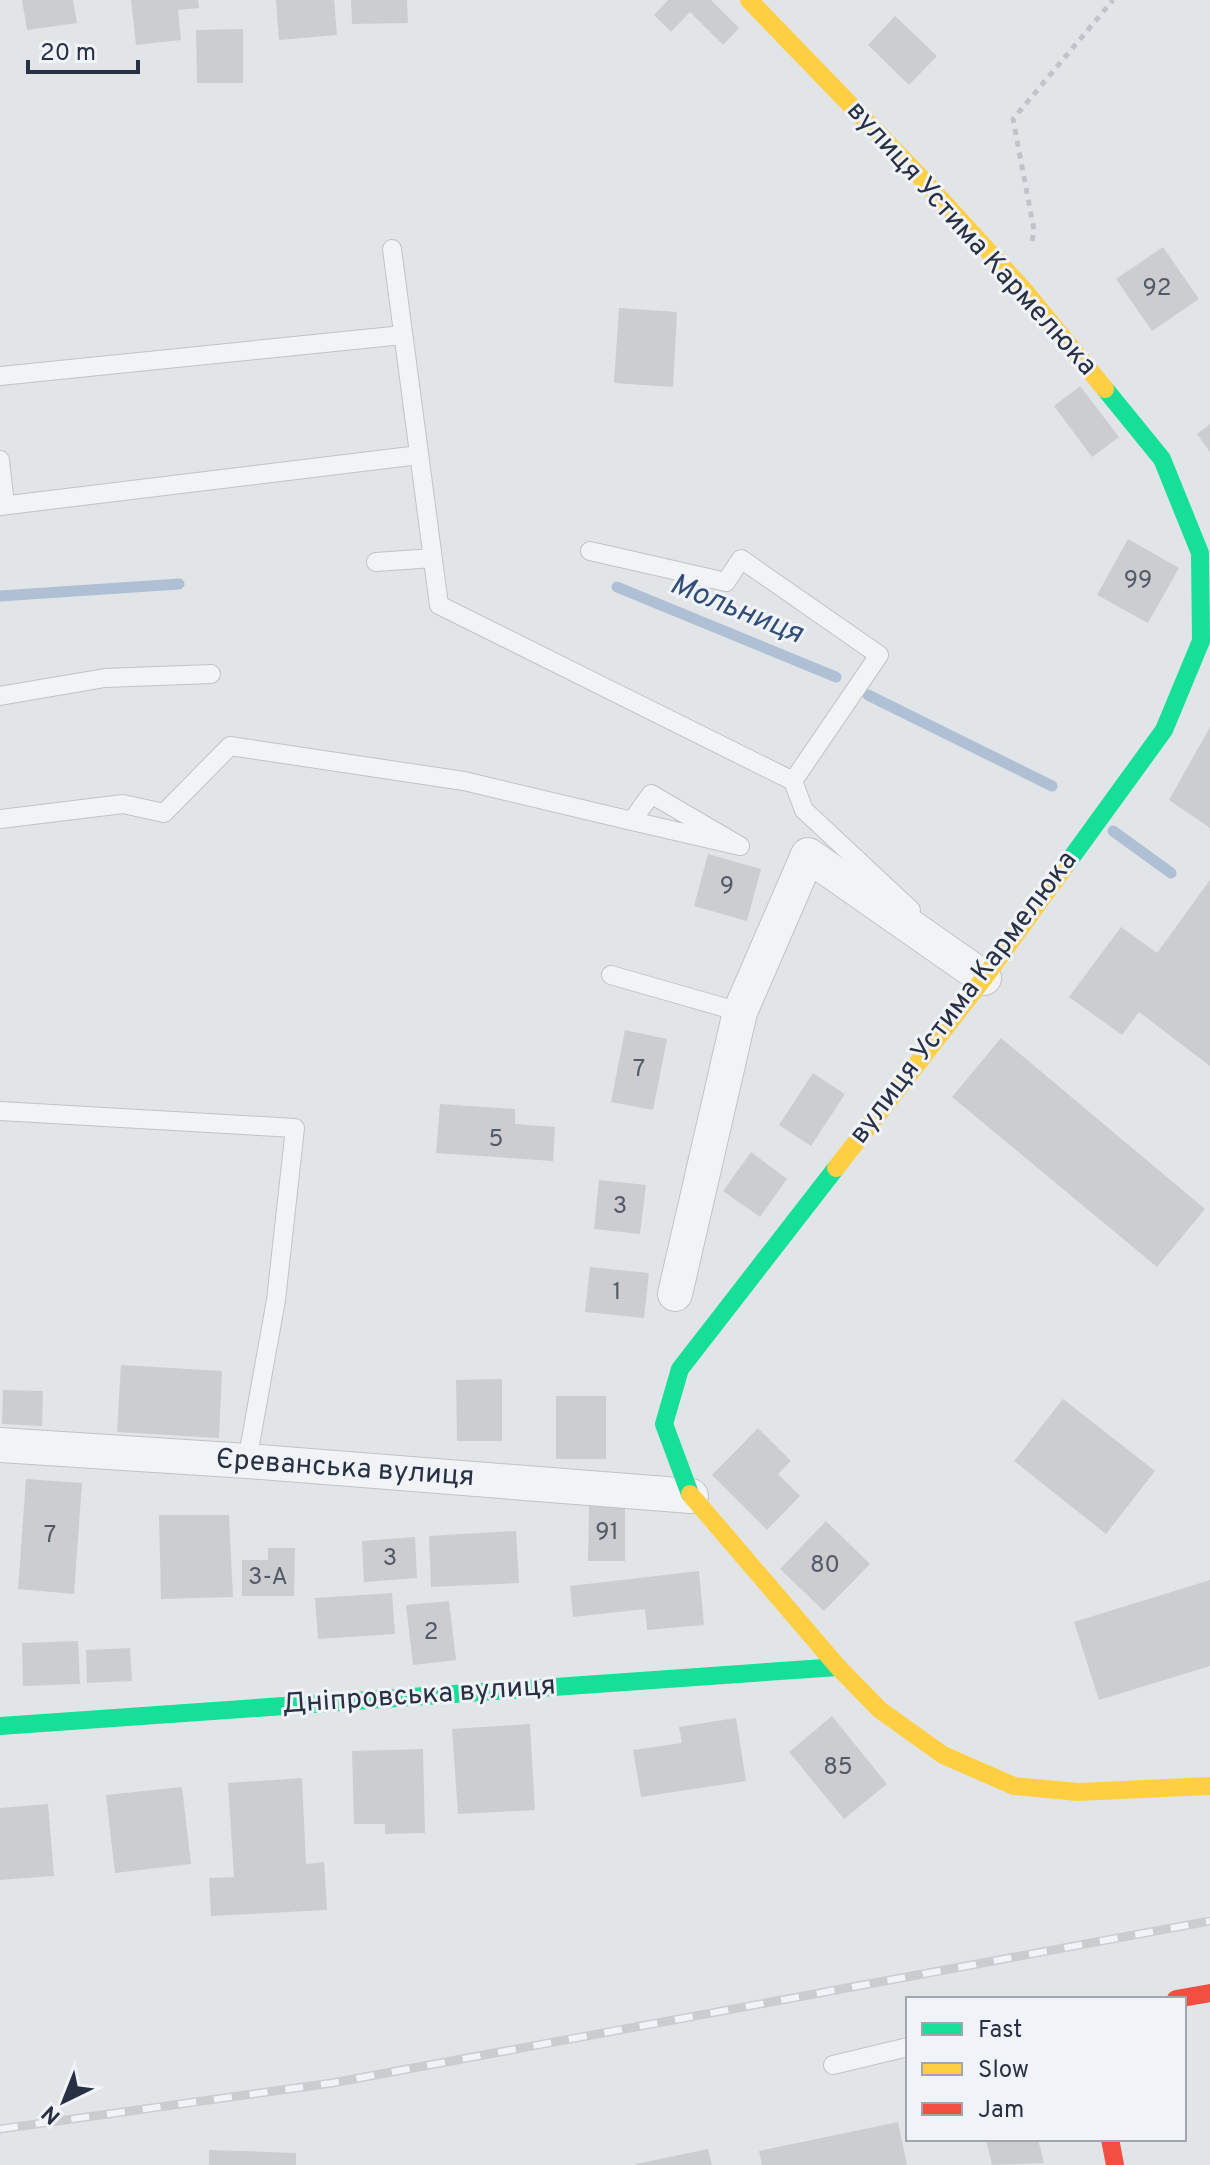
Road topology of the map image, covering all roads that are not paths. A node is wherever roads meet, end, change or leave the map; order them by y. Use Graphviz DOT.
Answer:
graph roads {
  1 [pos="749,0"];
  2 [pos="392,249"];
  3 [pos="403,335"];
  4 [pos="0,376"];
  5 [pos="419,455"];
  6 [pos="0,460"];
  7 [pos="2,506"];
  8 [pos="590,551"];
  9 [pos="433,558"];
  10 [pos="376,562"];
  11 [pos="211,674"];
  12 [pos="0,696"];
  13 [pos="793,781"];
  14 [pos="0,819"];
  15 [pos="632,821"];
  16 [pos="611,975"];
  17 [pos="984,978"];
  18 [pos="740,1012"];
  19 [pos="0,1111"];
  20 [pos="675,1294"];
  21 [pos="0,1445"];
  22 [pos="247,1461"];
  23 [pos="691,1496"];
  24 [pos="838,1667"];
  25 [pos="0,1726"];
  26 [pos="1210,1786"];
  27 [pos="1210,1993"];
  28 [pos="1186,1997"];
  29 [pos="906,2047"];
  30 [pos="833,2065"];
  31 [pos="1110,2141"];
  32 [pos="1115,2165"];
  1 -- 17 [label="street, вулиця Устима Кармелюка"];
  2 -- 3 [label="lane"];
  3 -- 4 [label="lane"];
  3 -- 5 [label="lane"];
  5 -- 7 [label="lane"];
  5 -- 9 [label="lane"];
  6 -- 7 [label="lane"];
  8 -- 13 [label="lane"];
  9 -- 10 [label="lane"];
  9 -- 13 [label="lane"];
  11 -- 12 [label="lane"];
  13 -- 17 [label="lane"];
  14 -- 15 [label="lane"];
  15 -- 15 [label="lane"];
  16 -- 18 [label="lane"];
  17 -- 18 [label="street"];
  17 -- 23 [label="street, вулиця Устима Кармелюка"];
  18 -- 20 [label="street"];
  19 -- 22 [label="lane"];
  21 -- 22 [label="street, Єреванська вулиця"];
  22 -- 23 [label="street, Єреванська вулиця"];
  23 -- 24 [label="street, вулиця Устима Кармелюка"];
  24 -- 25 [label="street, Дніпровська вулиця"];
  24 -- 26 [label="street, вулиця Устима Кармелюка"];
  27 -- 28 [label="street"];
  29 -- 30 [label="lane"];
  31 -- 32 [label="street"];
}
